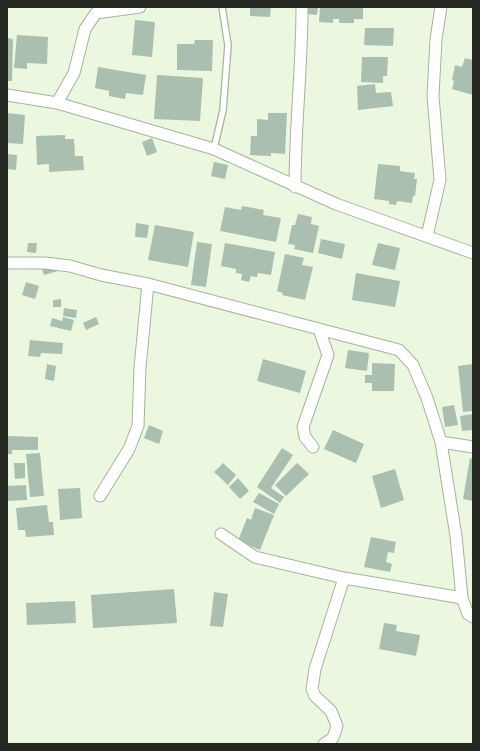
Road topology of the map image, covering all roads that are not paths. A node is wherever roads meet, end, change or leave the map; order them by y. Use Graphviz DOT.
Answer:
graph roads {
  1 [pos="140,7"];
  2 [pos="222,7"];
  3 [pos="302,7"];
  4 [pos="441,7"];
  5 [pos="7,95"];
  6 [pos="57,103"];
  7 [pos="214,148"];
  8 [pos="295,187"];
  9 [pos="427,236"];
  10 [pos="473,253"];
  11 [pos="7,263"];
  12 [pos="148,284"];
  13 [pos="319,329"];
  14 [pos="441,442"];
  15 [pos="313,447"];
  16 [pos="473,447"];
  17 [pos="100,496"];
  18 [pos="221,534"];
  19 [pos="344,578"];
  20 [pos="462,598"];
  21 [pos="473,617"];
  22 [pos="324,744"];
  1 -- 6 [label="street"];
  2 -- 7 [label="lane"];
  3 -- 8 [label="street"];
  4 -- 9 [label="street"];
  5 -- 6 [label="street"];
  6 -- 7 [label="street"];
  7 -- 8 [label="street"];
  8 -- 9 [label="street"];
  9 -- 10 [label="street"];
  11 -- 12 [label="street"];
  12 -- 13 [label="street"];
  12 -- 17 [label="street"];
  13 -- 14 [label="street"];
  13 -- 15 [label="street"];
  14 -- 16 [label="street"];
  14 -- 20 [label="street"];
  18 -- 19 [label="street"];
  19 -- 20 [label="street"];
  19 -- 22 [label="street"];
  20 -- 21 [label="street"];
}
